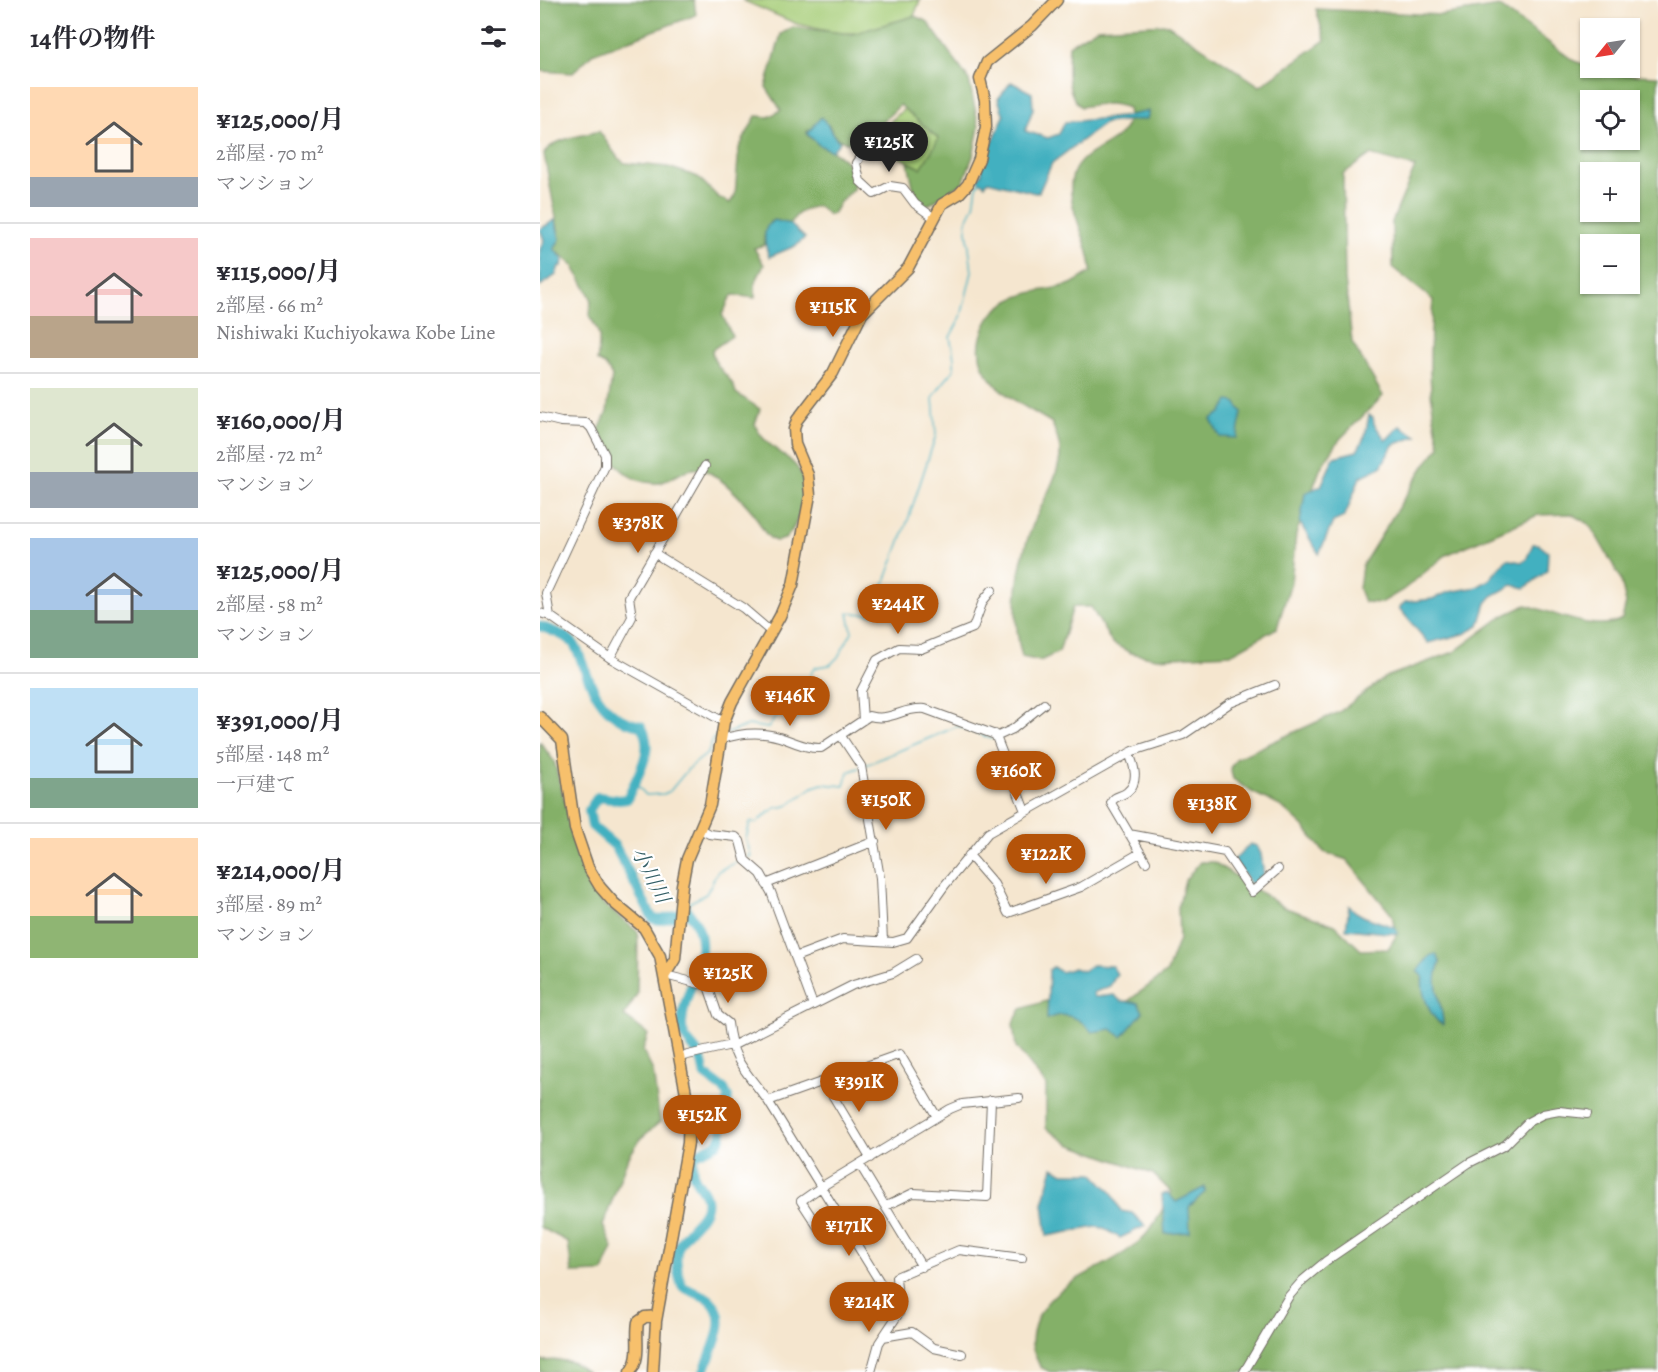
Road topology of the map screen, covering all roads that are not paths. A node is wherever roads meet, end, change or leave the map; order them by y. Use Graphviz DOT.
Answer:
graph roads {
  1 [pos="1057,0"];
  2 [pos="880,129"];
  3 [pos="933,217"];
  4 [pos="540,417"];
  5 [pos="705,466"];
  6 [pos="654,553"];
  7 [pos="992,590"];
  8 [pos="540,614"];
  9 [pos="550,616"];
  10 [pos="771,632"];
  11 [pos="610,658"];
  12 [pos="1275,685"];
  13 [pos="1044,704"];
  14 [pos="540,717"];
  15 [pos="863,720"];
  16 [pos="723,731"];
  17 [pos="995,734"];
  18 [pos="841,736"];
  19 [pos="1129,753"];
  20 [pos="1025,812"];
  21 [pos="700,829"];
  22 [pos="1129,834"];
  23 [pos="875,841"];
  24 [pos="1140,853"];
  25 [pos="969,855"];
  26 [pos="1146,862"];
  27 [pos="1278,869"];
  28 [pos="766,884"];
  29 [pos="882,941"];
  30 [pos="795,957"];
  31 [pos="916,959"];
  32 [pos="665,975"];
  33 [pos="813,1005"];
  34 [pos="731,1047"];
  35 [pos="684,1055"];
  36 [pos="824,1081"];
  37 [pos="1018,1098"];
  38 [pos="991,1100"];
  39 [pos="768,1101"];
  40 [pos="1587,1114"];
  41 [pos="937,1117"];
  42 [pos="870,1158"];
  43 [pos="860,1165"];
  44 [pos="821,1187"];
  45 [pos="886,1206"];
  46 [pos="818,1227"];
  47 [pos="1022,1258"];
  48 [pos="922,1267"];
  49 [pos="899,1313"];
  50 [pos="657,1316"];
  51 [pos="883,1337"];
  52 [pos="962,1354"];
  53 [pos="630,1372"];
  54 [pos="653,1372"];
  55 [pos="870,1372"];
  56 [pos="1244,1372"];
  1 -- 3 [label="main road"];
  2 -- 3 [label="street"];
  3 -- 10 [label="main road"];
  4 -- 9 [label="street"];
  5 -- 6 [label="street"];
  6 -- 10 [label="street"];
  6 -- 11 [label="street"];
  7 -- 15 [label="street"];
  8 -- 9 [label="street"];
  9 -- 11 [label="street"];
  10 -- 16 [label="main road"];
  11 -- 16 [label="street"];
  12 -- 19 [label="street"];
  13 -- 17 [label="street"];
  14 -- 32 [label="main road"];
  15 -- 17 [label="street"];
  15 -- 18 [label="street"];
  16 -- 18 [label="street"];
  16 -- 21 [label="main road"];
  17 -- 20 [label="street"];
  18 -- 23 [label="street"];
  19 -- 20 [label="street"];
  19 -- 22 [label="street"];
  20 -- 25 [label="street"];
  21 -- 28 [label="street"];
  21 -- 32 [label="main road"];
  22 -- 24 [label="street"];
  22 -- 27 [label="street"];
  23 -- 28 [label="street"];
  23 -- 29 [label="street"];
  24 -- 25 [label="street"];
  24 -- 26 [label="street"];
  25 -- 29 [label="street"];
  28 -- 30 [label="street"];
  29 -- 30 [label="street"];
  30 -- 33 [label="street"];
  31 -- 33 [label="street"];
  32 -- 34 [label="street"];
  32 -- 35 [label="main road"];
  33 -- 34 [label="street"];
  34 -- 35 [label="street"];
  34 -- 39 [label="street"];
  35 -- 50 [label="main road"];
  36 -- 39 [label="street"];
  36 -- 41 [label="street"];
  36 -- 42 [label="street"];
  37 -- 38 [label="street"];
  38 -- 41 [label="street"];
  38 -- 45 [label="street"];
  39 -- 44 [label="street"];
  40 -- 56 [label="street"];
  41 -- 42 [label="street"];
  42 -- 43 [label="street"];
  43 -- 44 [label="street"];
  43 -- 45 [label="street"];
  44 -- 46 [label="street"];
  44 -- 49 [label="street"];
  45 -- 48 [label="street"];
  47 -- 48 [label="street"];
  48 -- 49 [label="street"];
  49 -- 51 [label="street"];
  50 -- 53 [label="main road"];
  50 -- 54 [label="main road"];
  51 -- 52 [label="street"];
  51 -- 55 [label="street"];
}
